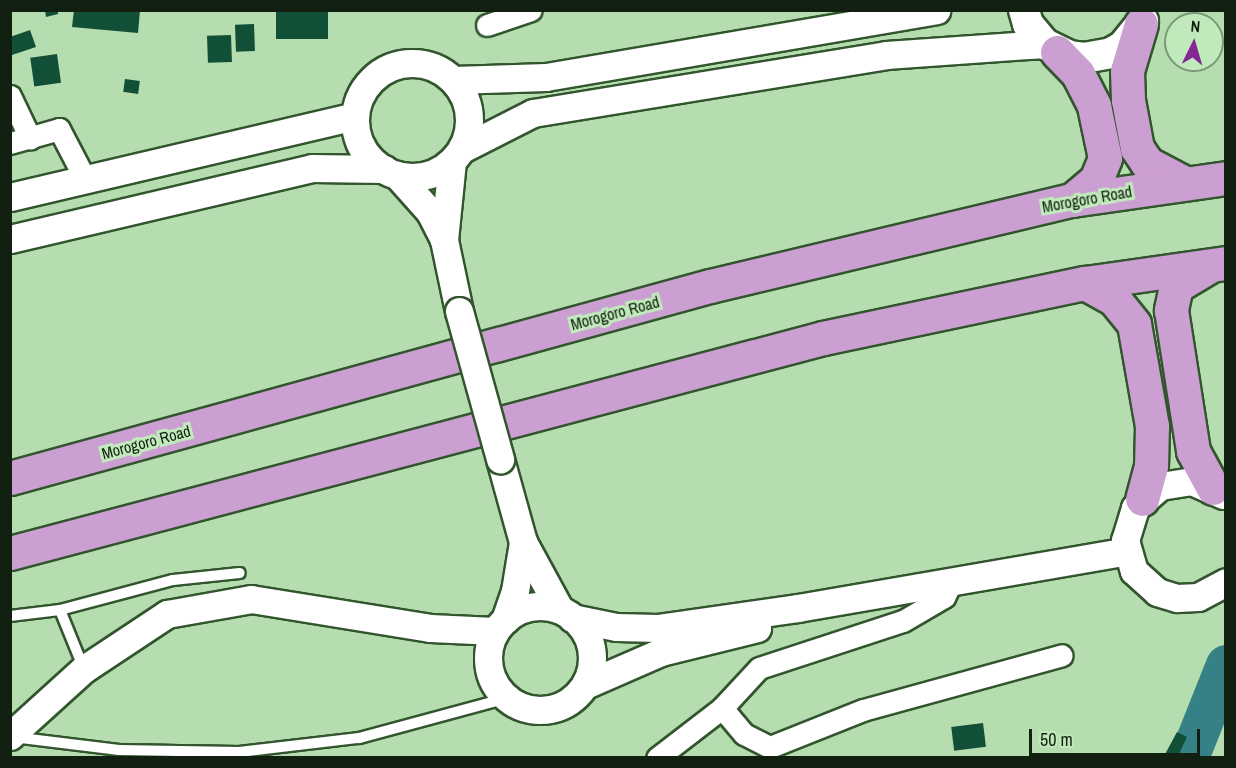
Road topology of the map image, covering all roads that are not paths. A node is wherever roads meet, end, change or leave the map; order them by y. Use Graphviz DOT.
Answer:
graph roads {
  1 [pos="531,10"];
  2 [pos="936,10"];
  3 [pos="1024,10"];
  4 [pos="1144,17"];
  5 [pos="488,25"];
  6 [pos="1051,48"];
  7 [pos="453,80"];
  8 [pos="10,96"];
  9 [pos="355,116"];
  10 [pos="20,141"];
  11 [pos="457,155"];
  12 [pos="390,172"];
  13 [pos="1226,178"];
  14 [pos="85,179"];
  15 [pos="1185,183"];
  16 [pos="10,196"];
  17 [pos="1072,200"];
  18 [pos="10,239"];
  19 [pos="444,240"];
  20 [pos="1217,265"];
  21 [pos="1085,284"];
  22 [pos="10,478"];
  23 [pos="1219,493"];
  24 [pos="1142,499"];
  25 [pos="523,542"];
  26 [pos="1127,551"];
  27 [pos="10,553"];
  28 [pos="240,573"];
  29 [pos="953,579"];
  30 [pos="1226,582"];
  31 [pos="798,608"];
  32 [pos="60,610"];
  33 [pos="566,614"];
  34 [pos="10,616"];
  35 [pos="500,626"];
  36 [pos="1062,655"];
  37 [pos="84,669"];
  38 [pos="585,685"];
  39 [pos="507,698"];
  40 [pos="722,708"];
  41 [pos="10,737"];
  42 [pos="769,752"];
  43 [pos="657,758"];
  1 -- 5 [label="street"];
  2 -- 7 [label="street"];
  3 -- 6 [label="main road"];
  4 -- 6 [label="main road"];
  4 -- 15 [label="highway"];
  6 -- 11 [label="street"];
  6 -- 17 [label="highway"];
  7 -- 9 [label="street"];
  7 -- 11 [label="street"];
  8 -- 10 [label="street"];
  9 -- 12 [label="street"];
  9 -- 14 [label="street"];
  10 -- 14 [label="street"];
  11 -- 12 [label="street"];
  11 -- 19 [label="street"];
  12 -- 18 [label="street"];
  12 -- 19 [label="street"];
  13 -- 15 [label="highway, Morogoro Road"];
  14 -- 16 [label="street"];
  15 -- 17 [label="highway, Morogoro Road"];
  17 -- 22 [label="highway, Morogoro Road"];
  19 -- 25 [label="street, bridge"];
  20 -- 21 [label="highway"];
  20 -- 23 [label="highway"];
  21 -- 24 [label="highway"];
  21 -- 27 [label="highway"];
  23 -- 24 [label="street"];
  24 -- 26 [label="street"];
  25 -- 33 [label="street"];
  25 -- 35 [label="street"];
  26 -- 29 [label="street"];
  26 -- 30 [label="street"];
  28 -- 32 [label="lane"];
  29 -- 31 [label="street"];
  29 -- 40 [label="street"];
  31 -- 33 [label="street"];
  31 -- 38 [label="street"];
  32 -- 34 [label="lane"];
  32 -- 37 [label="lane"];
  33 -- 35 [label="street"];
  33 -- 38 [label="street"];
  35 -- 37 [label="street"];
  35 -- 39 [label="street"];
  36 -- 42 [label="street"];
  37 -- 41 [label="street"];
  38 -- 39 [label="street"];
  39 -- 41 [label="lane"];
  40 -- 42 [label="street"];
  40 -- 43 [label="street"];
}
